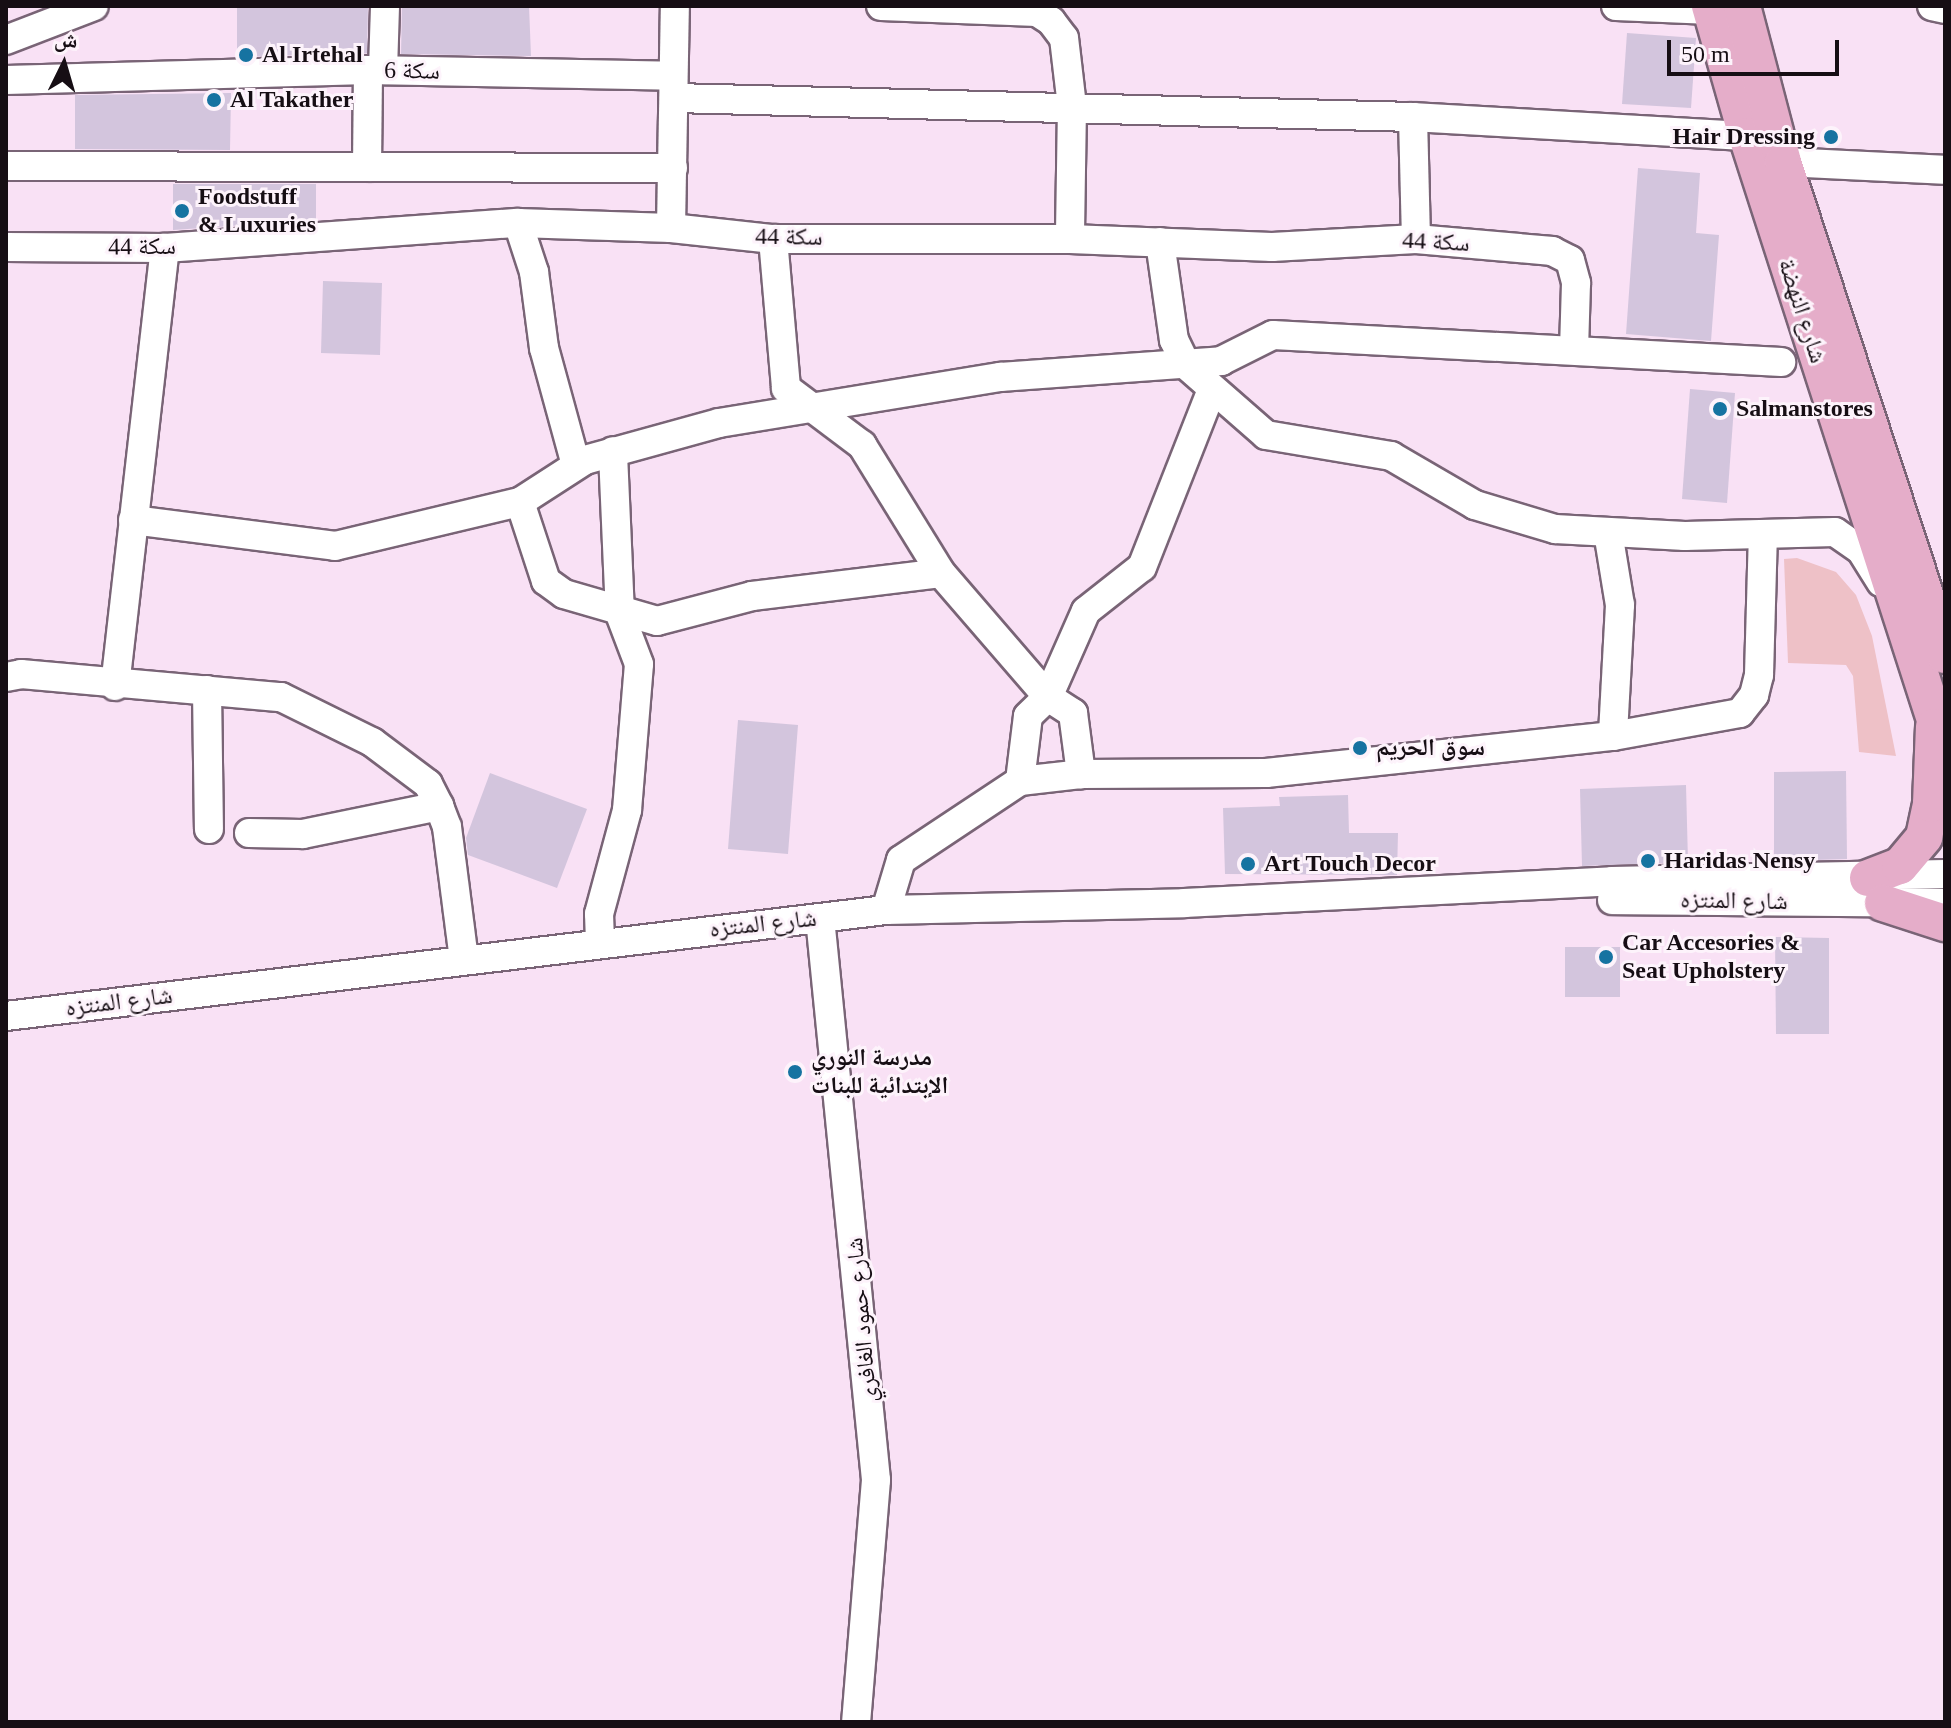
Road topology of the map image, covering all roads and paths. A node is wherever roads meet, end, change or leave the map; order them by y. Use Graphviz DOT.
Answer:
graph roads {
  1 [pos="94,6"];
  2 [pos="385,6"];
  3 [pos="675,6"];
  4 [pos="881,6"];
  5 [pos="1616,6"];
  6 [pos="1932,6"];
  7 [pos="1721,7"];
  8 [pos="1945,9"];
  9 [pos="6,40"];
  10 [pos="376,70"];
  11 [pos="6,80"];
  12 [pos="673,87"];
  13 [pos="1072,106"];
  14 [pos="1413,117"];
  15 [pos="1747,136"];
  16 [pos="1783,162"];
  17 [pos="6,166"];
  18 [pos="367,167"];
  19 [pos="673,168"];
  20 [pos="1945,170"];
  21 [pos="518,223"];
  22 [pos="671,228"];
  23 [pos="773,239"];
  24 [pos="1070,239"];
  25 [pos="1416,239"];
  26 [pos="1160,242"];
  27 [pos="6,247"];
  28 [pos="165,248"];
  29 [pos="1574,349"];
  30 [pos="1781,362"];
  31 [pos="1186,365"];
  32 [pos="1212,389"];
  33 [pos="809,410"];
  34 [pos="613,451"];
  35 [pos="576,465"];
  36 [pos="520,502"];
  37 [pos="133,520"];
  38 [pos="1608,532"];
  39 [pos="1763,536"];
  40 [pos="941,573"];
  41 [pos="1924,603"];
  42 [pos="620,614"];
  43 [pos="1945,655"];
  44 [pos="11,669"];
  45 [pos="115,686"];
  46 [pos="207,690"];
  47 [pos="1048,697"];
  48 [pos="1934,713"];
  49 [pos="1613,736"];
  50 [pos="1945,751"];
  51 [pos="1081,774"];
  52 [pos="1020,781"];
  53 [pos="439,806"];
  54 [pos="209,829"];
  55 [pos="249,833"];
  56 [pos="1945,874"];
  57 [pos="1876,891"];
  58 [pos="1945,903"];
  59 [pos="886,910"];
  60 [pos="820,918"];
  61 [pos="1945,923"];
  62 [pos="600,942"];
  63 [pos="464,960"];
  64 [pos="6,1016"];
  65 [pos="856,1722"];
  1 -- 9 [label="street"];
  2 -- 10 [label="street"];
  3 -- 12 [label="street"];
  4 -- 13 [label="street"];
  5 -- 7 [label="street"];
  6 -- 8 [label="street"];
  7 -- 15 [label="main road, شارع النهضة"];
  7 -- 16 [label="main road, شارع النهضة"];
  10 -- 11 [label="street, سكة 6"];
  10 -- 12 [label="street, سكة 6"];
  10 -- 18 [label="street"];
  12 -- 13 [label="street, سكة 6"];
  12 -- 19 [label="street"];
  13 -- 14 [label="street, سكة 6"];
  13 -- 24 [label="street"];
  14 -- 15 [label="street, سكة 6"];
  14 -- 25 [label="street"];
  15 -- 41 [label="main road, شارع النهضة"];
  16 -- 20 [label="street"];
  16 -- 41 [label="main road, شارع النهضة"];
  17 -- 18 [label="street"];
  18 -- 19 [label="street"];
  19 -- 22 [label="street"];
  21 -- 22 [label="street, سكة 44"];
  21 -- 28 [label="street, سكة 44"];
  21 -- 35 [label="street"];
  22 -- 23 [label="street, سكة 44"];
  23 -- 24 [label="street, سكة 44"];
  23 -- 33 [label="street"];
  24 -- 26 [label="street, سكة 44"];
  25 -- 26 [label="street, سكة 44"];
  25 -- 29 [label="street, سكة 44"];
  26 -- 31 [label="street"];
  27 -- 28 [label="street, سكة 44"];
  28 -- 37 [label="street"];
  29 -- 30 [label="street"];
  29 -- 31 [label="street"];
  31 -- 32 [label="street"];
  31 -- 33 [label="street"];
  32 -- 38 [label="street"];
  32 -- 47 [label="street"];
  33 -- 34 [label="street"];
  33 -- 40 [label="street"];
  34 -- 35 [label="street"];
  34 -- 42 [label="street"];
  35 -- 36 [label="street"];
  36 -- 37 [label="street"];
  36 -- 42 [label="street"];
  37 -- 45 [label="street"];
  38 -- 39 [label="street"];
  38 -- 49 [label="street"];
  39 -- 41 [label="street"];
  39 -- 49 [label="street"];
  40 -- 42 [label="street"];
  40 -- 47 [label="street"];
  41 -- 43 [label="main road, شارع النهضة"];
  41 -- 48 [label="main road, شارع النهضة"];
  42 -- 62 [label="street"];
  44 -- 45 [label="street"];
  45 -- 46 [label="street"];
  46 -- 53 [label="street"];
  46 -- 54 [label="street"];
  47 -- 51 [label="street"];
  47 -- 52 [label="street"];
  48 -- 50 [label="main road, شارع النهضة"];
  48 -- 57 [label="main road"];
  49 -- 51 [label="street"];
  51 -- 52 [label="street"];
  52 -- 59 [label="street"];
  53 -- 55 [label="street"];
  53 -- 63 [label="street"];
  56 -- 57 [label="street, شارع المنتزه"];
  57 -- 58 [label="street, شارع المنتزه"];
  57 -- 59 [label="street, شارع المنتزه"];
  57 -- 61 [label="main road"];
  59 -- 60 [label="street, شارع المنتزه"];
  60 -- 62 [label="street, شارع المنتزه"];
  60 -- 65 [label="street, شارع حمود الغافري"];
  62 -- 63 [label="street, شارع المنتزه"];
  63 -- 64 [label="street, شارع المنتزه"];
}
